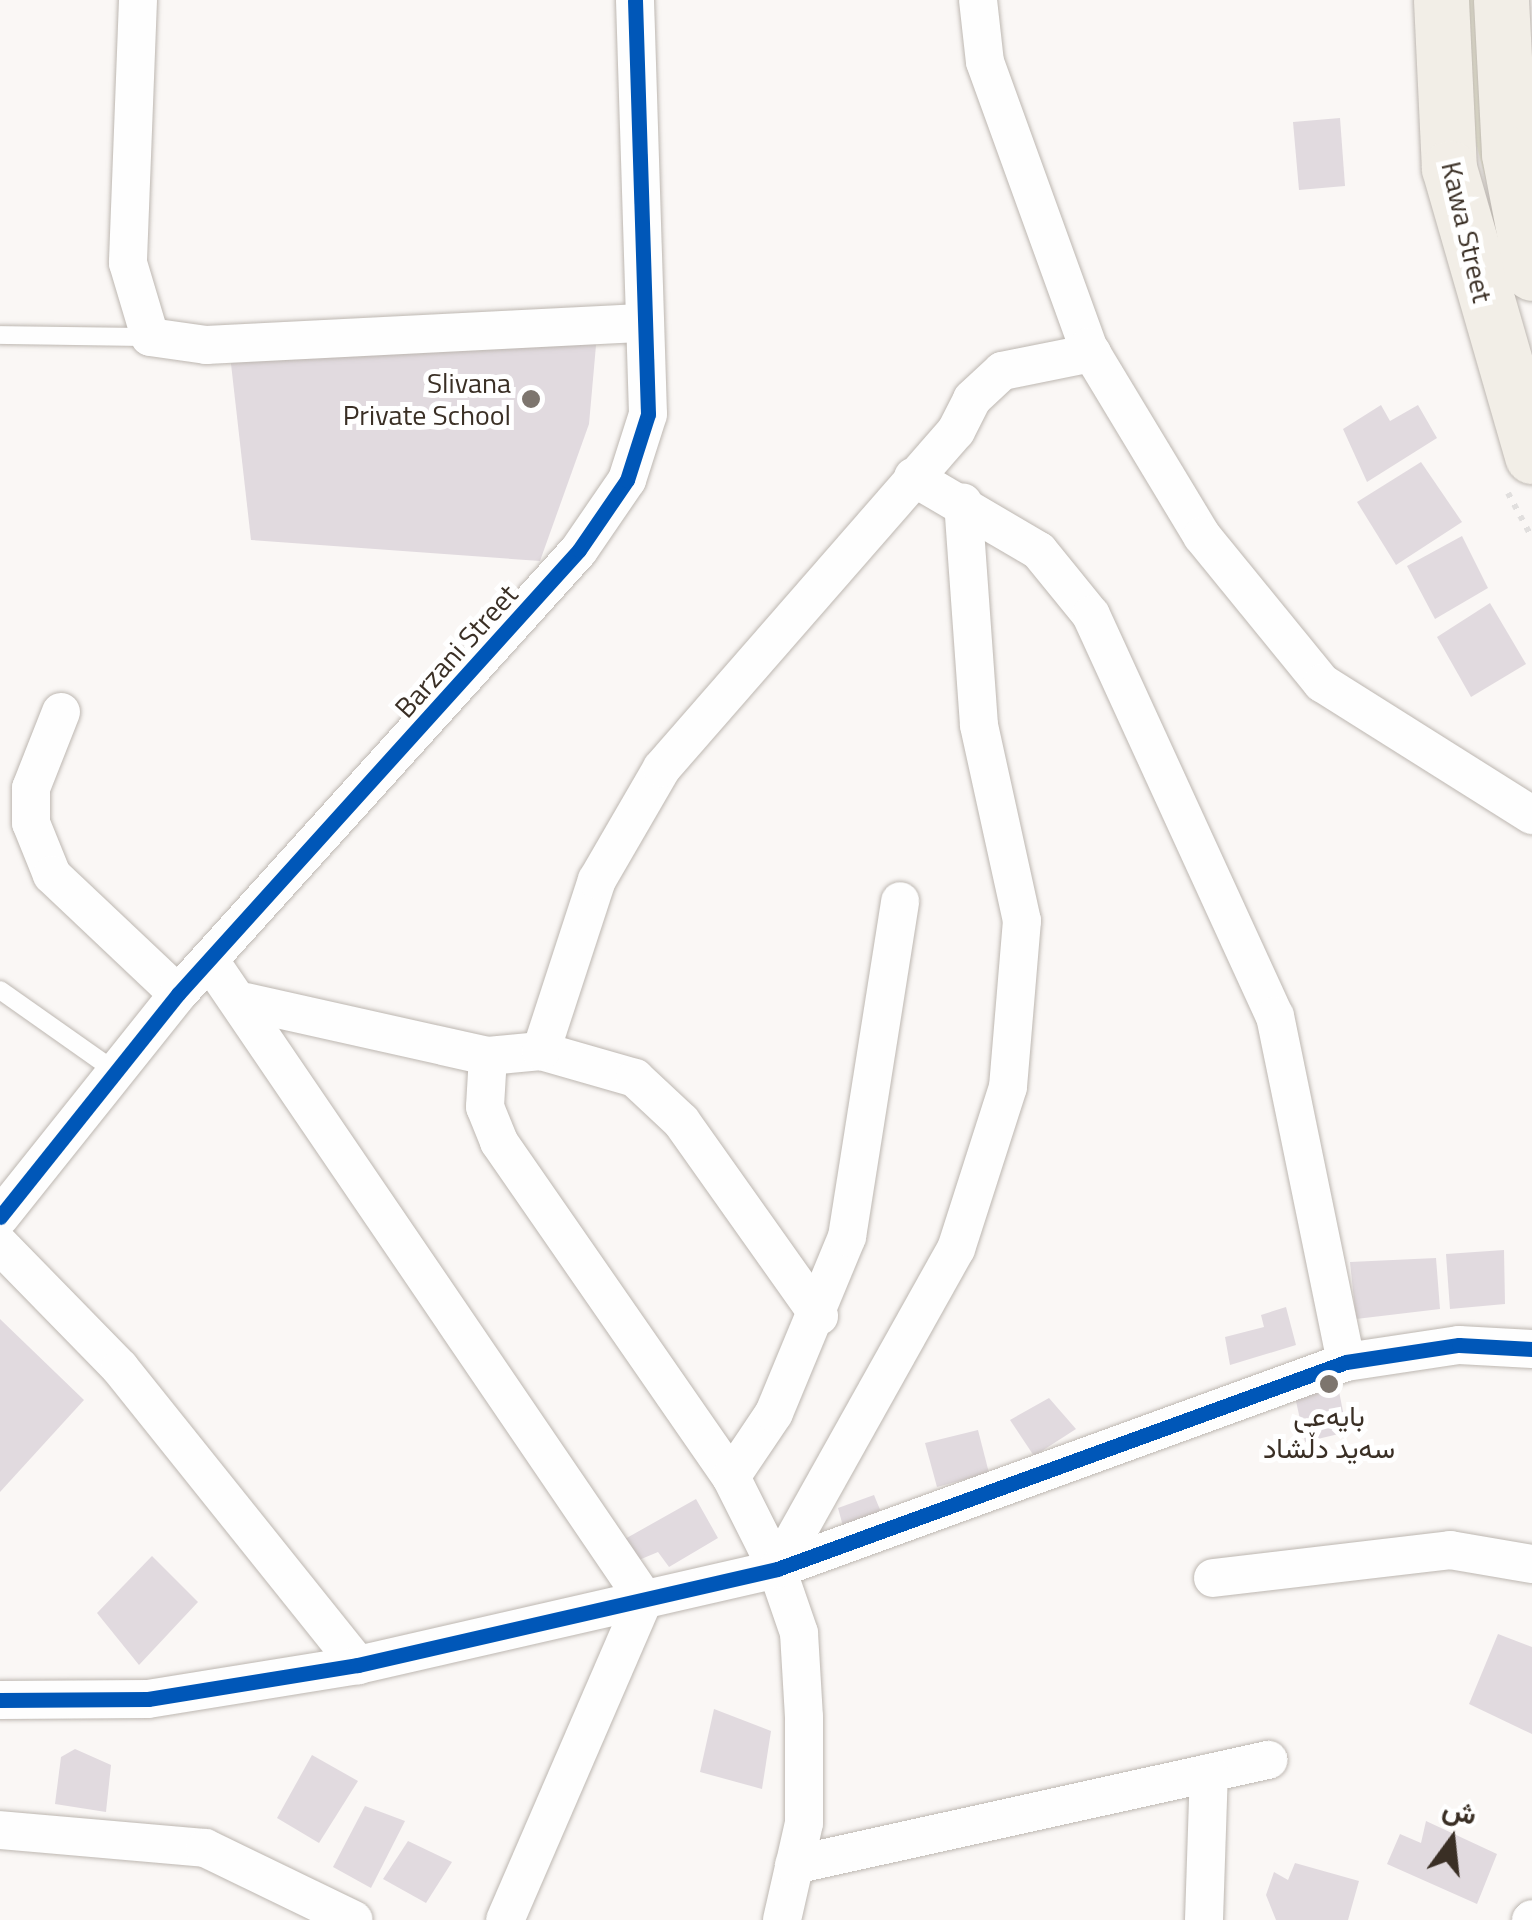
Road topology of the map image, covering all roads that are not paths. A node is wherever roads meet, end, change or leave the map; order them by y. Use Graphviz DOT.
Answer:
graph roads {
  1 [pos="138,0"];
  2 [pos="635,0"];
  3 [pos="978,0"];
  4 [pos="1441,0"];
  5 [pos="1511,23"];
  6 [pos="1515,196"];
  7 [pos="1458,210"];
  8 [pos="1532,273"];
  9 [pos="644,323"];
  10 [pos="0,335"];
  11 [pos="150,337"];
  12 [pos="1092,352"];
  13 [pos="1532,456"];
  14 [pos="913,476"];
  15 [pos="964,503"];
  16 [pos="61,712"];
  17 [pos="1532,815"];
  18 [pos="900,901"];
  19 [pos="210,962"];
  20 [pos="0,990"];
  21 [pos="178,994"];
  22 [pos="246,1002"];
  23 [pos="542,1052"];
  24 [pos="488,1056"];
  25 [pos="115,1071"];
  26 [pos="0,1217"];
  27 [pos="0,1245"];
  28 [pos="819,1316"];
  29 [pos="1532,1349"];
  30 [pos="1346,1362"];
  31 [pos="731,1476"];
  32 [pos="1532,1564"];
  33 [pos="778,1569"];
  34 [pos="1213,1578"];
  35 [pos="644,1599"];
  36 [pos="358,1665"];
  37 [pos="0,1700"];
  38 [pos="1269,1760"];
  39 [pos="1209,1773"];
  40 [pos="0,1830"];
  41 [pos="794,1865"];
  42 [pos="354,1920"];
  43 [pos="506,1920"];
  44 [pos="782,1920"];
  45 [pos="1204,1920"];
  1 -- 11 [label="street"];
  2 -- 9 [label="street, Barzani Street"];
  3 -- 12 [label="street"];
  4 -- 7 [label="main road, Kawa Street"];
  5 -- 6 [label="main road, Kawa Street"];
  6 -- 7 [label="main road"];
  6 -- 8 [label="main road, Kawa Street"];
  7 -- 13 [label="main road, Kawa Street"];
  9 -- 11 [label="street"];
  9 -- 19 [label="street, Barzani Street"];
  10 -- 11 [label="lane"];
  12 -- 14 [label="street"];
  12 -- 17 [label="street"];
  14 -- 15 [label="street"];
  14 -- 23 [label="street"];
  15 -- 30 [label="street"];
  15 -- 33 [label="street"];
  16 -- 21 [label="street"];
  18 -- 28 [label="street"];
  19 -- 21 [label="street, Barzani Street"];
  19 -- 22 [label="street"];
  20 -- 25 [label="lane"];
  21 -- 25 [label="street, Barzani Street"];
  22 -- 24 [label="street"];
  22 -- 35 [label="street"];
  23 -- 24 [label="street"];
  23 -- 28 [label="street"];
  24 -- 31 [label="street"];
  25 -- 26 [label="street, Barzani Street"];
  27 -- 36 [label="street"];
  28 -- 31 [label="street"];
  29 -- 30 [label="street"];
  30 -- 33 [label="street"];
  31 -- 33 [label="street"];
  32 -- 34 [label="street"];
  33 -- 35 [label="street"];
  33 -- 41 [label="street"];
  35 -- 36 [label="street"];
  35 -- 43 [label="street"];
  36 -- 37 [label="street"];
  38 -- 39 [label="street"];
  39 -- 41 [label="street"];
  39 -- 45 [label="street"];
  40 -- 42 [label="street"];
  41 -- 44 [label="street"];
}
